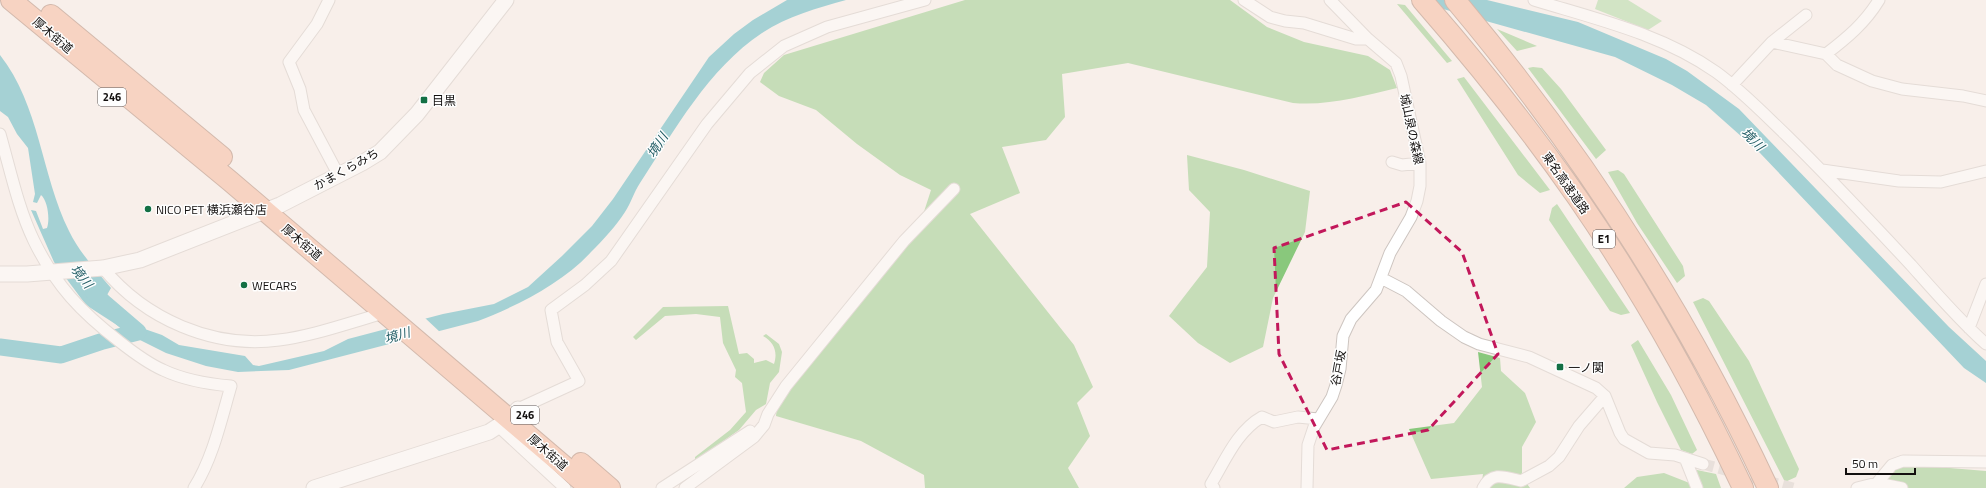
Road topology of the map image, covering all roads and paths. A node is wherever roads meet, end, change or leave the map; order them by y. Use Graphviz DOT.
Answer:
graph roads {
  1 [pos="11,0"];
  2 [pos="33,0"];
  3 [pos="48,0"];
  4 [pos="329,0"];
  5 [pos="506,0"];
  6 [pos="925,0"];
  7 [pos="1244,0"];
  8 [pos="1330,0"];
  9 [pos="1456,0"];
  10 [pos="1534,0"];
  11 [pos="1880,0"];
  12 [pos="0,5"];
  13 [pos="1428,6"];
  14 [pos="1806,15"];
  15 [pos="1368,39"];
  16 [pos="1772,42"];
  17 [pos="1826,54"];
  18 [pos="1732,85"];
  19 [pos="1986,102"];
  20 [pos="157,112"];
  21 [pos="0,134"];
  22 [pos="1392,162"];
  23 [pos="1420,163"];
  24 [pos="1822,170"];
  25 [pos="1986,171"];
  26 [pos="338,174"];
  27 [pos="234,175"];
  28 [pos="954,189"];
  29 [pos="273,208"];
  30 [pos="102,268"];
  31 [pos="53,272"];
  32 [pos="0,274"];
  33 [pos="1381,278"];
  34 [pos="1986,284"];
  35 [pos="1981,310"];
  36 [pos="391,315"];
  37 [pos="1969,328"];
  38 [pos="1986,344"];
  39 [pos="1604,396"];
  40 [pos="768,414"];
  41 [pos="508,418"];
  42 [pos="1318,419"];
  43 [pos="1686,458"];
  44 [pos="1986,462"];
  45 [pos="1702,464"];
  46 [pos="1877,483"];
  47 [pos="194,488"];
  48 [pos="314,488"];
  49 [pos="565,488"];
  50 [pos="590,488"];
  51 [pos="610,488"];
  52 [pos="662,488"];
  53 [pos="685,488"];
  54 [pos="1214,488"];
  55 [pos="1307,488"];
  56 [pos="1483,488"];
  57 [pos="1697,488"];
  58 [pos="1743,488"];
  59 [pos="1768,488"];
  60 [pos="1857,488"];
  61 [pos="1902,488"];
  1 -- 20 [label="highway, 厚木街道 / 246"];
  2 -- 20 [label="highway, 厚木街道 / 246"];
  3 -- 27 [label="highway, 246"];
  4 -- 26 [label="street"];
  5 -- 26 [label="street, かまくらみち"];
  6 -- 41 [label="street"];
  7 -- 15 [label="street"];
  8 -- 15 [label="street, 城山泉の森線"];
  9 -- 59 [label="highway, 東名高速道路 / E1"];
  10 -- 18 [label="street"];
  11 -- 17 [label="street"];
  12 -- 27 [label="highway, 246"];
  13 -- 58 [label="highway, 東名高速道路 / E1"];
  14 -- 16 [label="street"];
  15 -- 23 [label="street, 城山泉の森線"];
  16 -- 17 [label="street"];
  16 -- 18 [label="street"];
  17 -- 19 [label="street"];
  18 -- 24 [label="street"];
  20 -- 27 [label="highway, 厚木街道 / 246"];
  21 -- 31 [label="street"];
  22 -- 23 [label="street"];
  23 -- 33 [label="street, 城山泉の森線"];
  24 -- 25 [label="street"];
  24 -- 37 [label="street"];
  26 -- 29 [label="street, かまくらみち"];
  27 -- 29 [label="highway, 厚木街道 / 246"];
  28 -- 40 [label="street"];
  29 -- 30 [label="street, かまくらみち"];
  29 -- 36 [label="highway, 厚木街道 / 246"];
  30 -- 31 [label="street, かまくらみち"];
  30 -- 36 [label="street"];
  31 -- 32 [label="street, かまくらみち"];
  31 -- 47 [label="street"];
  33 -- 39 [label="street"];
  33 -- 42 [label="street, 谷戸坂"];
  34 -- 35 [label="street"];
  35 -- 37 [label="street"];
  36 -- 41 [label="highway, 厚木街道 / 246"];
  37 -- 38 [label="street"];
  39 -- 43 [label="street"];
  39 -- 56 [label="street"];
  40 -- 52 [label="street"];
  40 -- 53 [label="street"];
  41 -- 48 [label="street"];
  41 -- 49 [label="street"];
  41 -- 50 [label="highway, 厚木街道 / 246"];
  41 -- 51 [label="highway, 厚木街道 / 246"];
  42 -- 54 [label="street"];
  42 -- 55 [label="street, 谷戸坂"];
  43 -- 45 [label="street"];
  43 -- 57 [label="street"];
  44 -- 46 [label="street"];
  46 -- 60 [label="street"];
  46 -- 61 [label="street"];
}
